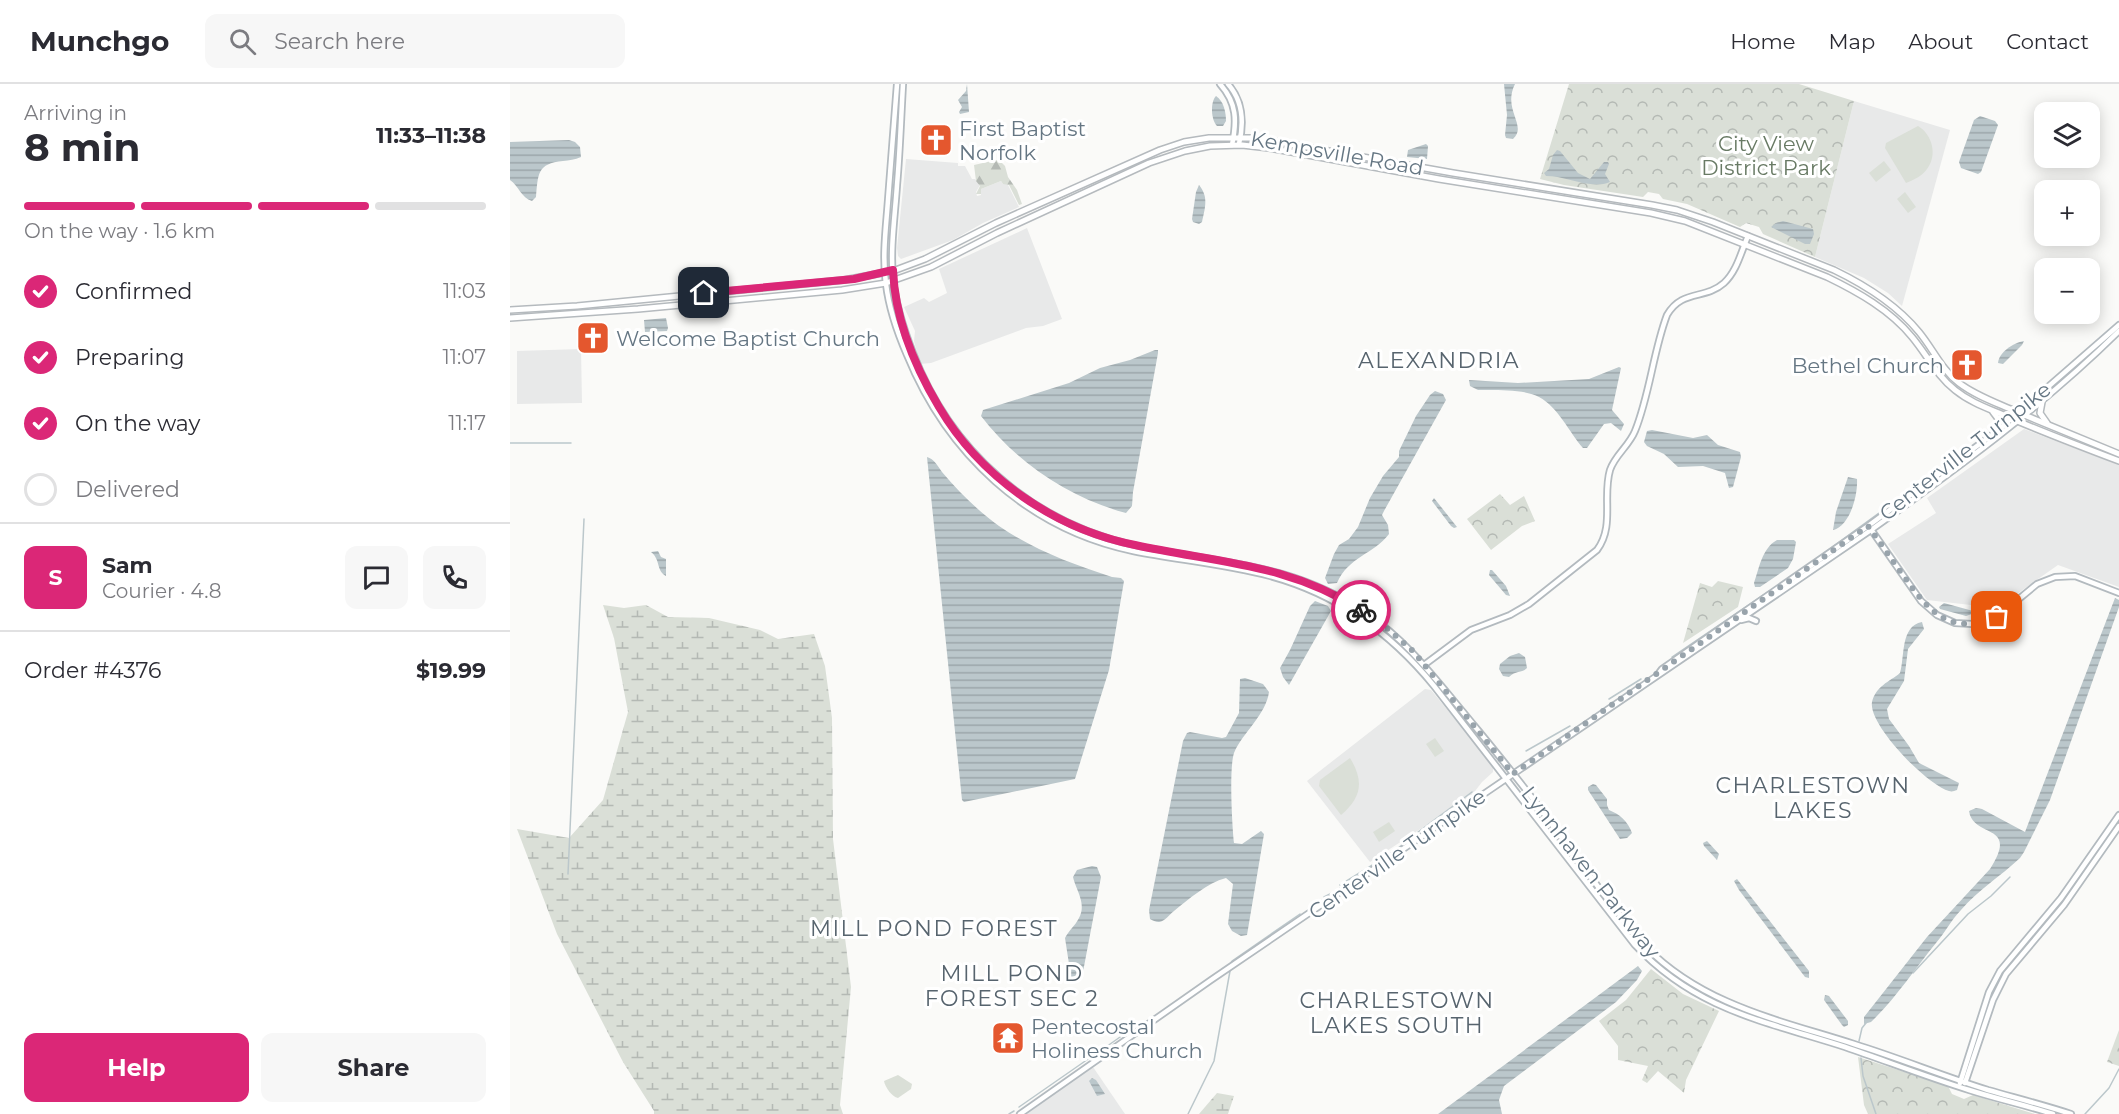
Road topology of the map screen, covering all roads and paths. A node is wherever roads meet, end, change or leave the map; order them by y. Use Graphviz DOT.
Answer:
graph roads {
  1 [pos="897,84"];
  2 [pos="903,84"];
  3 [pos="1220,84"];
  4 [pos="1228,84"];
  5 [pos="1237,136"];
  6 [pos="1236,144"];
  7 [pos="1748,236"];
  8 [pos="1744,244"];
  9 [pos="893,270"];
  10 [pos="885,273"];
  11 [pos="893,280"];
  12 [pos="886,282"];
  13 [pos="510,310"];
  14 [pos="510,318"];
  15 [pos="2119,325"];
  16 [pos="2119,331"];
  17 [pos="2042,402"];
  18 [pos="1989,409"];
  19 [pos="2019,412"];
  20 [pos="2026,416"];
  21 [pos="2015,420"];
  22 [pos="2050,426"];
  23 [pos="1998,430"];
  24 [pos="2119,454"];
  25 [pos="2119,461"];
  26 [pos="1870,528"];
  27 [pos="2119,593"];
  28 [pos="1756,621"];
  29 [pos="1731,625"];
  30 [pos="1425,664"];
  31 [pos="1420,668"];
  32 [pos="1659,673"];
  33 [pos="1513,774"];
  34 [pos="1506,778"];
  35 [pos="2119,815"];
  36 [pos="2119,826"];
  37 [pos="1963,1081"];
  38 [pos="1961,1088"];
  39 [pos="2052,1112"];
  40 [pos="1020,1114"];
  41 [pos="2071,1114"];
  1 -- 10 [label="main road, Lynnhaven Parkway"];
  2 -- 9 [label="main road, Lynnhaven Parkway"];
  3 -- 5 [label="main road"];
  4 -- 5 [label="main road"];
  5 -- 6 [label="main road"];
  5 -- 7 [label="main road, Kempsville Road"];
  5 -- 9 [label="main road, Kempsville Road"];
  6 -- 8 [label="main road, Kempsville Road"];
  6 -- 11 [label="main road, Kempsville Road"];
  7 -- 8 [label="main road"];
  7 -- 19 [label="main road, Kempsville Road"];
  8 -- 18 [label="main road, Kempsville Road"];
  8 -- 30 [label="main road"];
  9 -- 10 [label="main road, Kempsville Road"];
  9 -- 11 [label="main road, Lynnhaven Parkway"];
  10 -- 12 [label="main road, Lynnhaven Parkway"];
  10 -- 13 [label="main road, Kempsville Road"];
  11 -- 12 [label="main road, Kempsville Road"];
  11 -- 30 [label="main road, Lynnhaven Parkway"];
  12 -- 14 [label="main road, Kempsville Road"];
  12 -- 31 [label="main road, Lynnhaven Parkway"];
  15 -- 19 [label="main road, Centerville Turnpike"];
  16 -- 17 [label="main road, Centerville Turnpike"];
  17 -- 20 [label="main road, Centerville Turnpike"];
  17 -- 22 [label="main road"];
  18 -- 21 [label="main road, Kempsville Road"];
  18 -- 23 [label="main road"];
  19 -- 20 [label="main road, Kempsville Road"];
  19 -- 21 [label="main road, Centerville Turnpike"];
  20 -- 21 [label="main road, Centerville Turnpike"];
  20 -- 22 [label="main road, Kempsville Road"];
  21 -- 23 [label="main road, Centerville Turnpike"];
  21 -- 25 [label="main road, Kempsville Road"];
  21 -- 26 [label="main road, Centerville Turnpike"];
  22 -- 24 [label="main road, Kempsville Road"];
  23 -- 26 [label="main road, Centerville Turnpike"];
  26 -- 27 [label="main road"];
  26 -- 29 [label="main road, Centerville Turnpike"];
  26 -- 32 [label="main road, Centerville Turnpike"];
  28 -- 29 [label="main road"];
  29 -- 32 [label="main road, Centerville Turnpike"];
  30 -- 31 [label="main road"];
  30 -- 33 [label="main road, Lynnhaven Parkway"];
  31 -- 34 [label="main road, Lynnhaven Parkway"];
  32 -- 33 [label="main road, Centerville Turnpike"];
  33 -- 34 [label="main road, Centerville Turnpike"];
  33 -- 37 [label="main road, Lynnhaven Parkway"];
  34 -- 38 [label="main road, Lynnhaven Parkway"];
  34 -- 40 [label="main road, Centerville Turnpike"];
  35 -- 37 [label="main road"];
  36 -- 37 [label="main road"];
  37 -- 38 [label="main road"];
  37 -- 39 [label="main road, Lynnhaven Parkway"];
  38 -- 39 [label="main road, Lynnhaven Parkway"];
  39 -- 41 [label="main road, Lynnhaven Parkway"];
}
